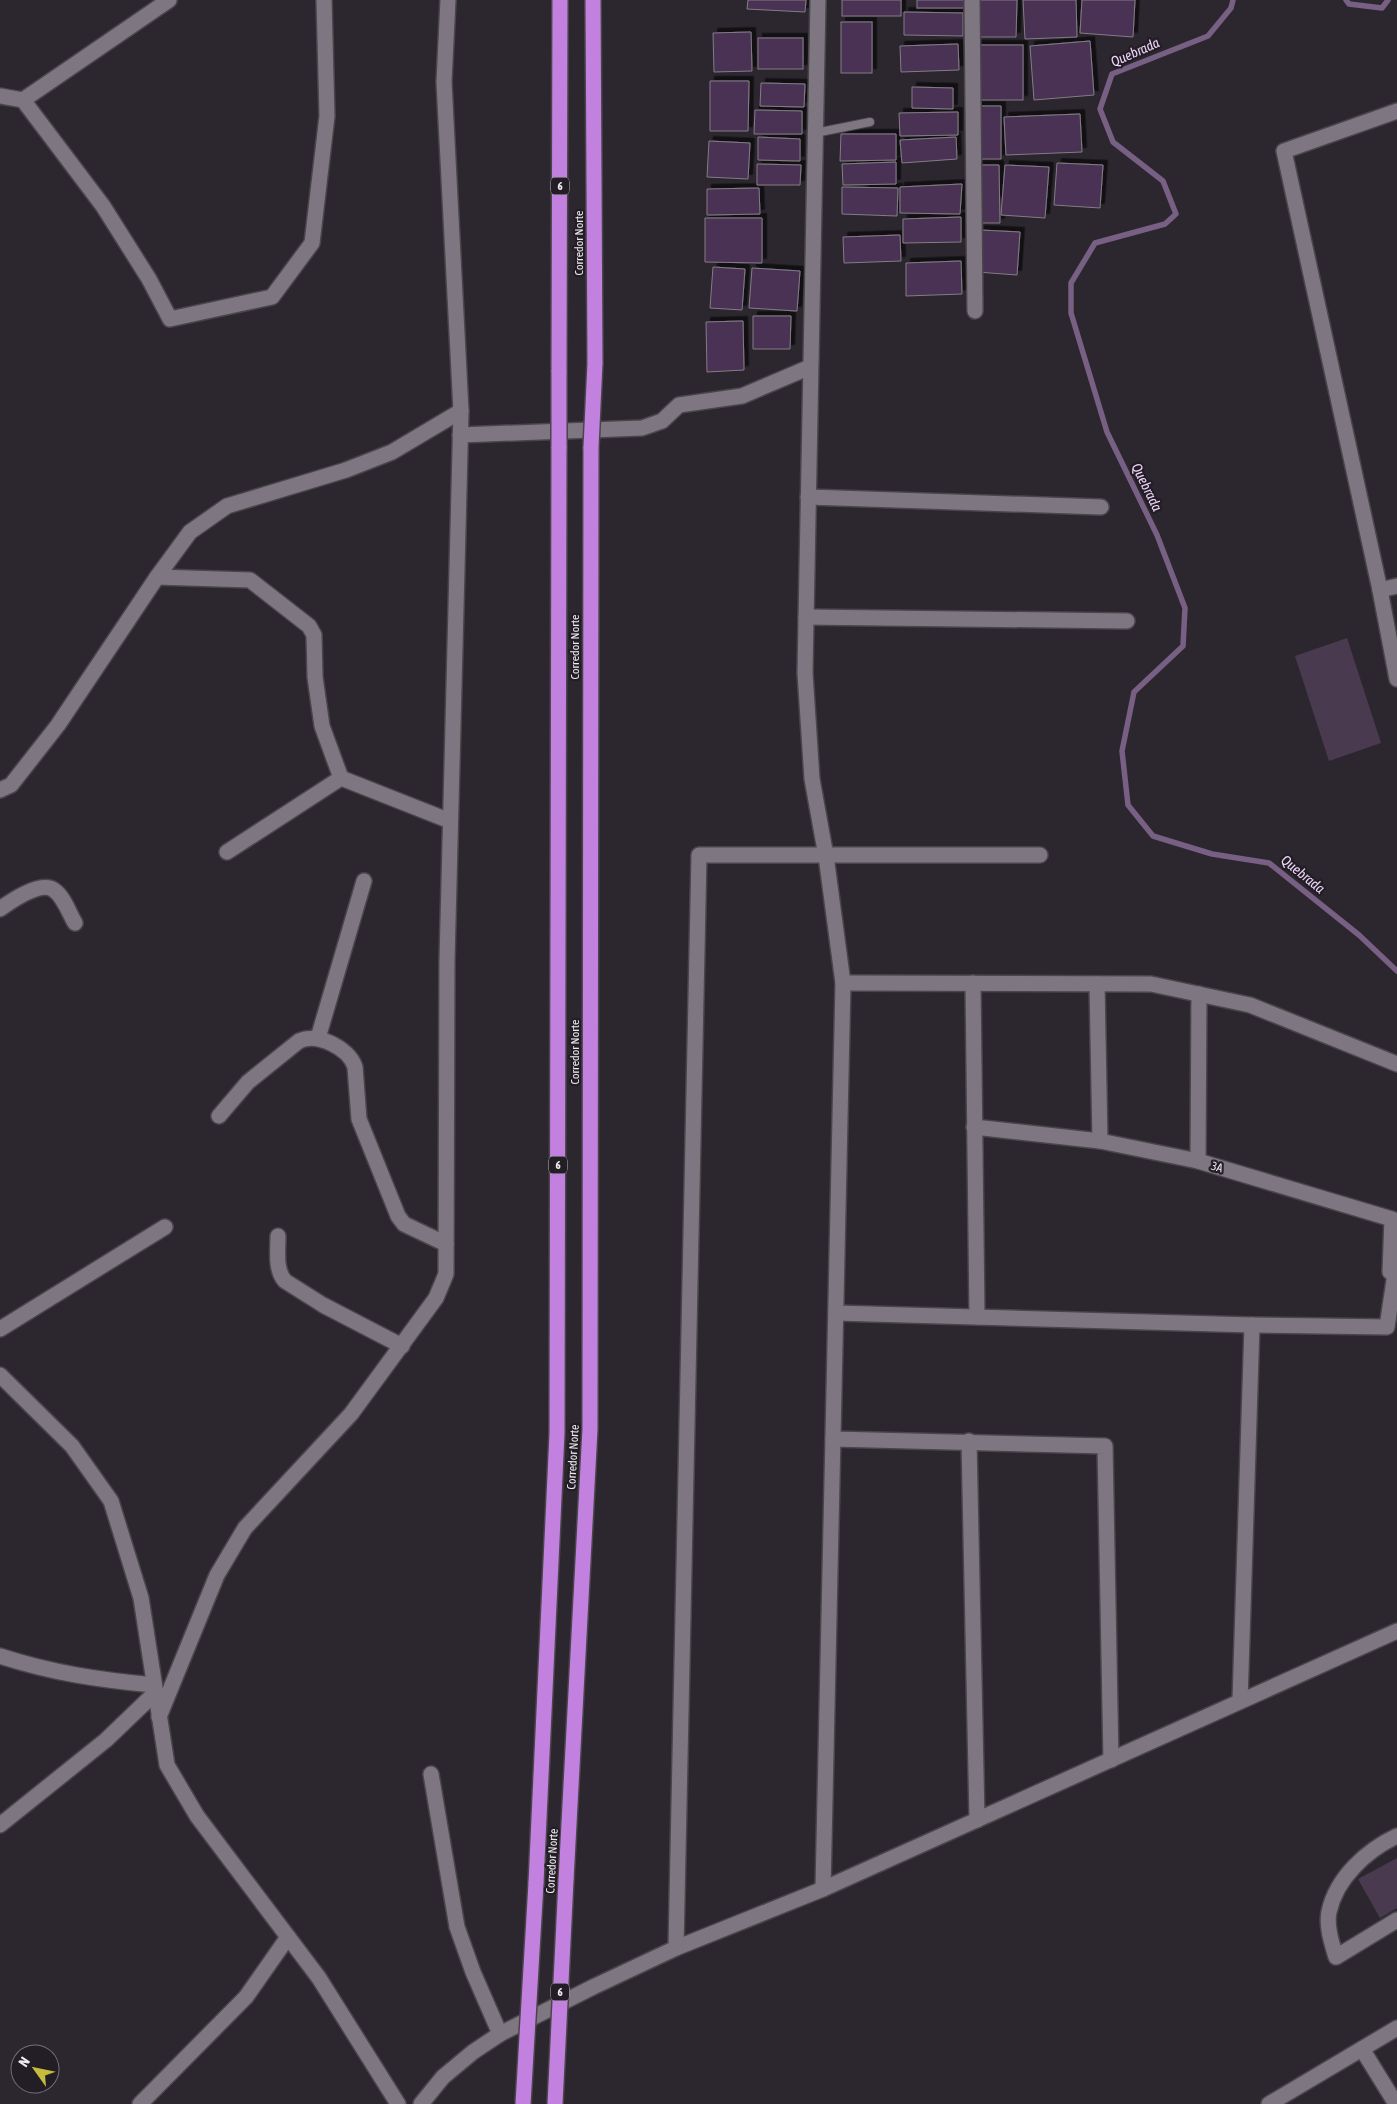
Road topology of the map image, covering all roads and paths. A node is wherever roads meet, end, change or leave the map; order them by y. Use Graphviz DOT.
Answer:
graph roads {
  1 [pos="168,0"];
  2 [pos="324,0"];
  3 [pos="448,0"];
  4 [pos="560,0"];
  5 [pos="593,0"];
  6 [pos="818,0"];
  7 [pos="972,0"];
  8 [pos="0,96"];
  9 [pos="23,100"];
  10 [pos="1397,111"];
  11 [pos="870,122"];
  12 [pos="815,133"];
  13 [pos="975,311"];
  14 [pos="810,367"];
  15 [pos="461,410"];
  16 [pos="460,435"];
  17 [pos="808,497"];
  18 [pos="1101,507"];
  19 [pos="157,578"];
  20 [pos="1397,586"];
  21 [pos="1380,590"];
  22 [pos="806,617"];
  23 [pos="1127,621"];
  24 [pos="1397,678"];
  25 [pos="341,778"];
  26 [pos="0,790"];
  27 [pos="450,821"];
  28 [pos="227,852"];
  29 [pos="1040,855"];
  30 [pos="826,856"];
  31 [pos="364,881"];
  32 [pos="0,909"];
  33 [pos="75,923"];
  34 [pos="843,983"];
  35 [pos="973,983"];
  36 [pos="1097,984"];
  37 [pos="1199,994"];
  38 [pos="318,1038"];
  39 [pos="1397,1064"];
  40 [pos="219,1116"];
  41 [pos="974,1126"];
  42 [pos="1100,1141"];
  43 [pos="1198,1161"];
  44 [pos="165,1227"];
  45 [pos="278,1236"];
  46 [pos="446,1244"];
  47 [pos="1397,1260"];
  48 [pos="1394,1283"];
  49 [pos="836,1313"];
  50 [pos="977,1317"];
  51 [pos="1252,1325"];
  52 [pos="0,1329"];
  53 [pos="402,1346"];
  54 [pos="0,1375"];
  55 [pos="833,1439"];
  56 [pos="969,1442"];
  57 [pos="1397,1631"];
  58 [pos="0,1656"];
  59 [pos="155,1689"];
  60 [pos="1240,1701"];
  61 [pos="159,1717"];
  62 [pos="1111,1760"];
  63 [pos="431,1774"];
  64 [pos="978,1820"];
  65 [pos="0,1825"];
  66 [pos="1397,1836"];
  67 [pos="824,1889"];
  68 [pos="1397,1920"];
  69 [pos="288,1937"];
  70 [pos="676,1948"];
  71 [pos="1397,2028"];
  72 [pos="500,2034"];
  73 [pos="1362,2049"];
  74 [pos="140,2104"];
  75 [pos="398,2104"];
  76 [pos="421,2104"];
  77 [pos="523,2104"];
  78 [pos="555,2104"];
  79 [pos="1269,2104"];
  80 [pos="1396,2104"];
  1 -- 9 [label="street"];
  2 -- 9 [label="street"];
  3 -- 15 [label="street"];
  4 -- 77 [label="highway, Corredor Norte / 6, bridge"];
  5 -- 78 [label="highway, Corredor Norte / 6, bridge"];
  6 -- 12 [label="street"];
  7 -- 13 [label="street"];
  8 -- 9 [label="street"];
  10 -- 21 [label="street"];
  11 -- 12 [label="lane"];
  12 -- 14 [label="street"];
  14 -- 16 [label="street"];
  14 -- 17 [label="street"];
  15 -- 16 [label="street"];
  15 -- 19 [label="street"];
  16 -- 27 [label="street"];
  17 -- 18 [label="street"];
  17 -- 22 [label="street"];
  19 -- 25 [label="street"];
  19 -- 26 [label="street"];
  20 -- 21 [label="street"];
  21 -- 24 [label="street"];
  22 -- 23 [label="street"];
  22 -- 30 [label="street"];
  25 -- 27 [label="street"];
  25 -- 28 [label="street"];
  27 -- 46 [label="street"];
  29 -- 30 [label="street"];
  30 -- 34 [label="street"];
  30 -- 70 [label="street"];
  31 -- 38 [label="street"];
  32 -- 33 [label="street"];
  34 -- 35 [label="street"];
  34 -- 49 [label="street"];
  35 -- 36 [label="street"];
  35 -- 41 [label="street"];
  36 -- 37 [label="street"];
  36 -- 42 [label="street"];
  37 -- 39 [label="street"];
  37 -- 43 [label="street"];
  38 -- 40 [label="street"];
  38 -- 46 [label="street"];
  41 -- 42 [label="street, 3A"];
  41 -- 50 [label="street"];
  42 -- 43 [label="street, 3A"];
  43 -- 48 [label="street, 3A"];
  44 -- 52 [label="street"];
  45 -- 53 [label="street"];
  46 -- 53 [label="street"];
  47 -- 48 [label="street"];
  48 -- 51 [label="street"];
  49 -- 50 [label="street"];
  49 -- 55 [label="street"];
  50 -- 51 [label="street"];
  51 -- 60 [label="street"];
  53 -- 61 [label="street"];
  54 -- 59 [label="street"];
  55 -- 56 [label="street"];
  55 -- 67 [label="street"];
  56 -- 62 [label="street"];
  56 -- 64 [label="street"];
  57 -- 60 [label="street"];
  58 -- 59 [label="street"];
  59 -- 61 [label="street"];
  59 -- 65 [label="street"];
  60 -- 62 [label="street"];
  61 -- 69 [label="street"];
  62 -- 64 [label="street"];
  63 -- 72 [label="street"];
  64 -- 67 [label="street"];
  66 -- 68 [label="street"];
  67 -- 70 [label="street"];
  69 -- 74 [label="street"];
  69 -- 75 [label="street"];
  70 -- 72 [label="street"];
  71 -- 73 [label="street"];
  72 -- 76 [label="street"];
  73 -- 79 [label="street"];
  73 -- 80 [label="street"];
}
